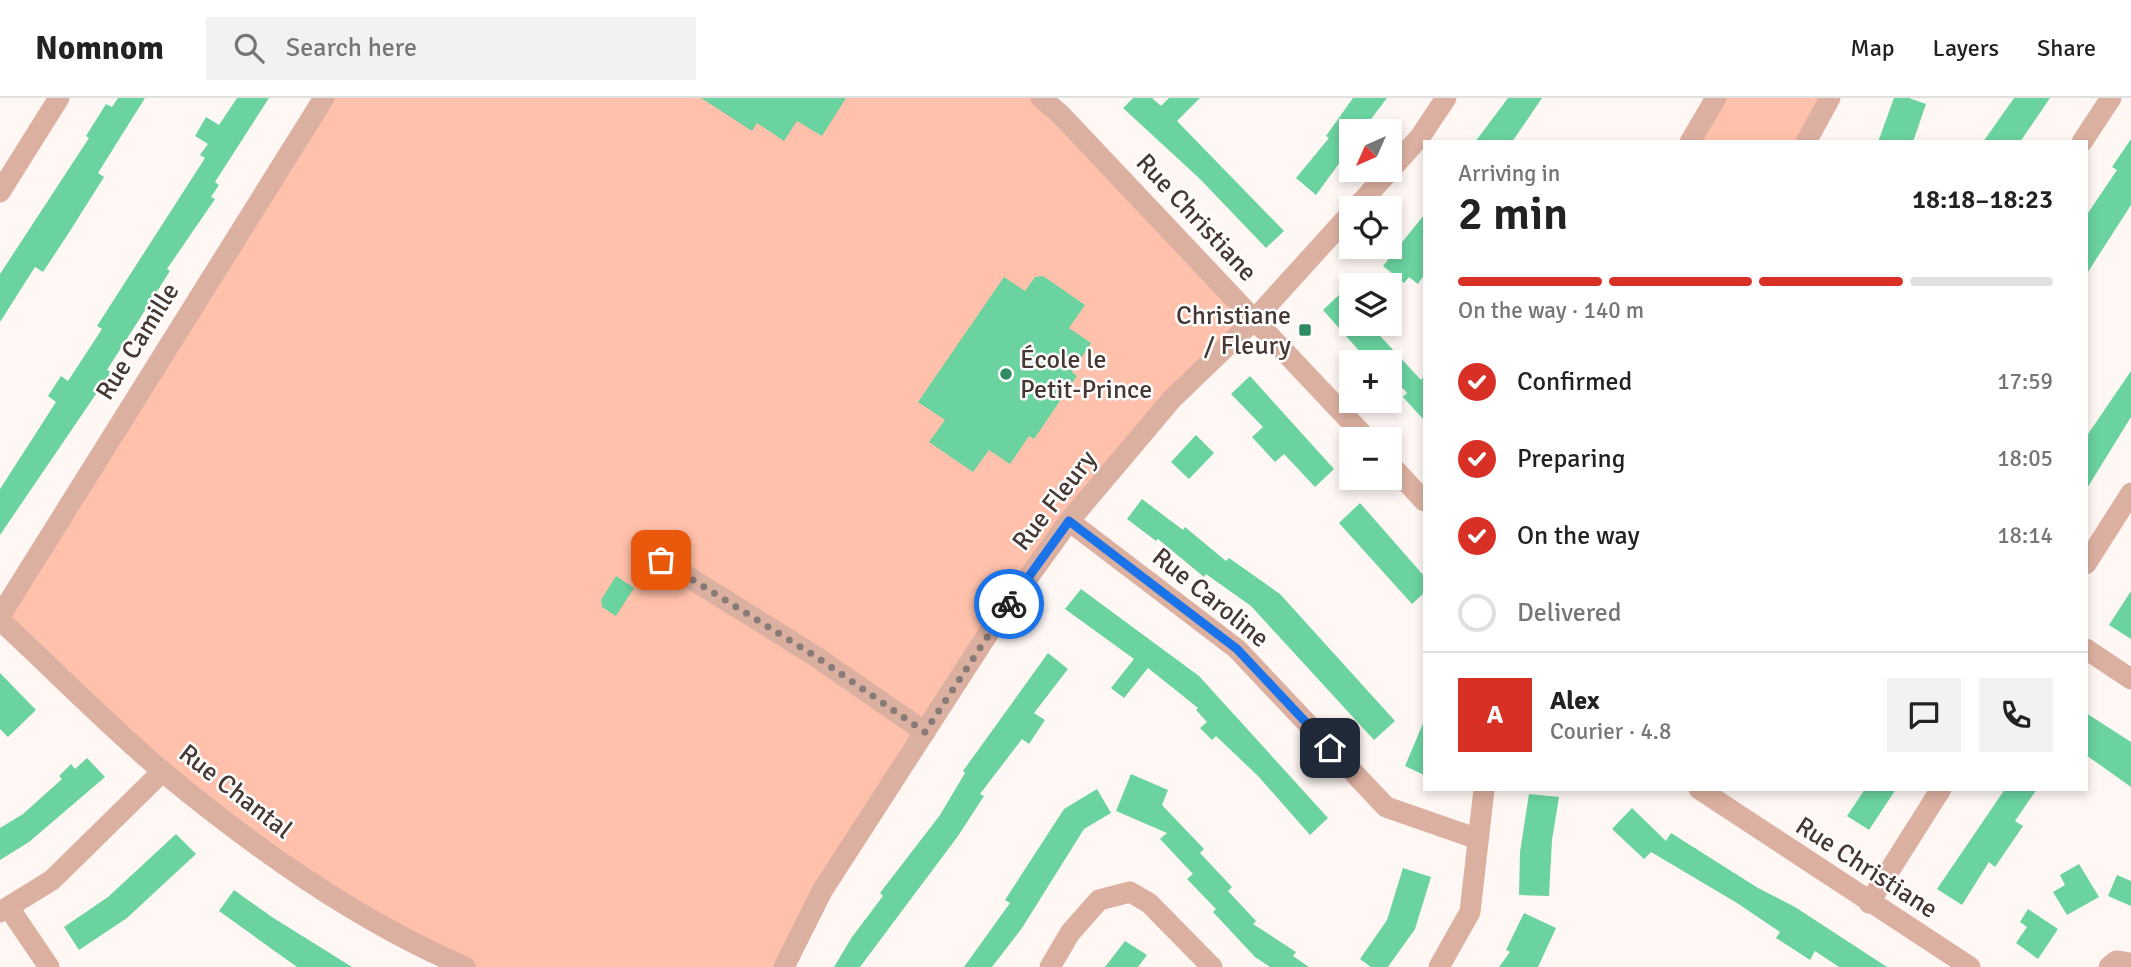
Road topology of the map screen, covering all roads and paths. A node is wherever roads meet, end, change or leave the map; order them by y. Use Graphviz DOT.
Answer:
graph roads {
  1 [pos="59,98"];
  2 [pos="324,98"];
  3 [pos="1041,98"];
  4 [pos="1446,98"];
  5 [pos="1716,98"];
  6 [pos="1830,98"];
  7 [pos="2110,98"];
  8 [pos="1695,140"];
  9 [pos="1807,140"];
  10 [pos="2083,140"];
  11 [pos="0,192"];
  12 [pos="1367,196"];
  13 [pos="1339,226"];
  14 [pos="1255,319"];
  15 [pos="1356,427"];
  16 [pos="1402,477"];
  17 [pos="2131,493"];
  18 [pos="1423,500"];
  19 [pos="1069,521"];
  20 [pos="661,560"];
  21 [pos="2088,561"];
  22 [pos="0,618"];
  23 [pos="2088,650"];
  24 [pos="2131,679"];
  25 [pos="925,732"];
  26 [pos="163,771"];
  27 [pos="1484,791"];
  28 [pos="1702,791"];
  29 [pos="1940,791"];
  30 [pos="1478,839"];
  31 [pos="1869,903"];
  32 [pos="5,910"];
  33 [pos="2131,963"];
  34 [pos="49,967"];
  35 [pos="465,967"];
  36 [pos="785,967"];
  37 [pos="1050,967"];
  38 [pos="1212,967"];
  39 [pos="1439,967"];
  40 [pos="1970,967"];
  41 [pos="2109,967"];
  1 -- 11 [label="street"];
  2 -- 22 [label="street, Rue Camille"];
  3 -- 14 [label="street, Rue Christiane"];
  4 -- 12 [label="street"];
  5 -- 8 [label="street"];
  6 -- 9 [label="street"];
  7 -- 10 [label="street"];
  13 -- 14 [label="street, Rue Fleury"];
  14 -- 15 [label="street, Rue Christiane"];
  14 -- 19 [label="street, Rue Fleury"];
  16 -- 18 [label="street"];
  17 -- 21 [label="street"];
  19 -- 25 [label="street, Rue Fleury"];
  19 -- 30 [label="street, Rue Caroline"];
  20 -- 25 [label="street"];
  22 -- 26 [label="street, Rue Chantal"];
  23 -- 24 [label="street"];
  25 -- 36 [label="street, Rue Fleury"];
  26 -- 32 [label="street"];
  26 -- 35 [label="street, Rue Chantal"];
  27 -- 30 [label="street"];
  28 -- 31 [label="street, Rue Christiane"];
  29 -- 31 [label="street"];
  30 -- 39 [label="street"];
  31 -- 40 [label="street, Rue Christiane"];
  32 -- 34 [label="street"];
  33 -- 41 [label="street"];
  37 -- 38 [label="street"];
}
